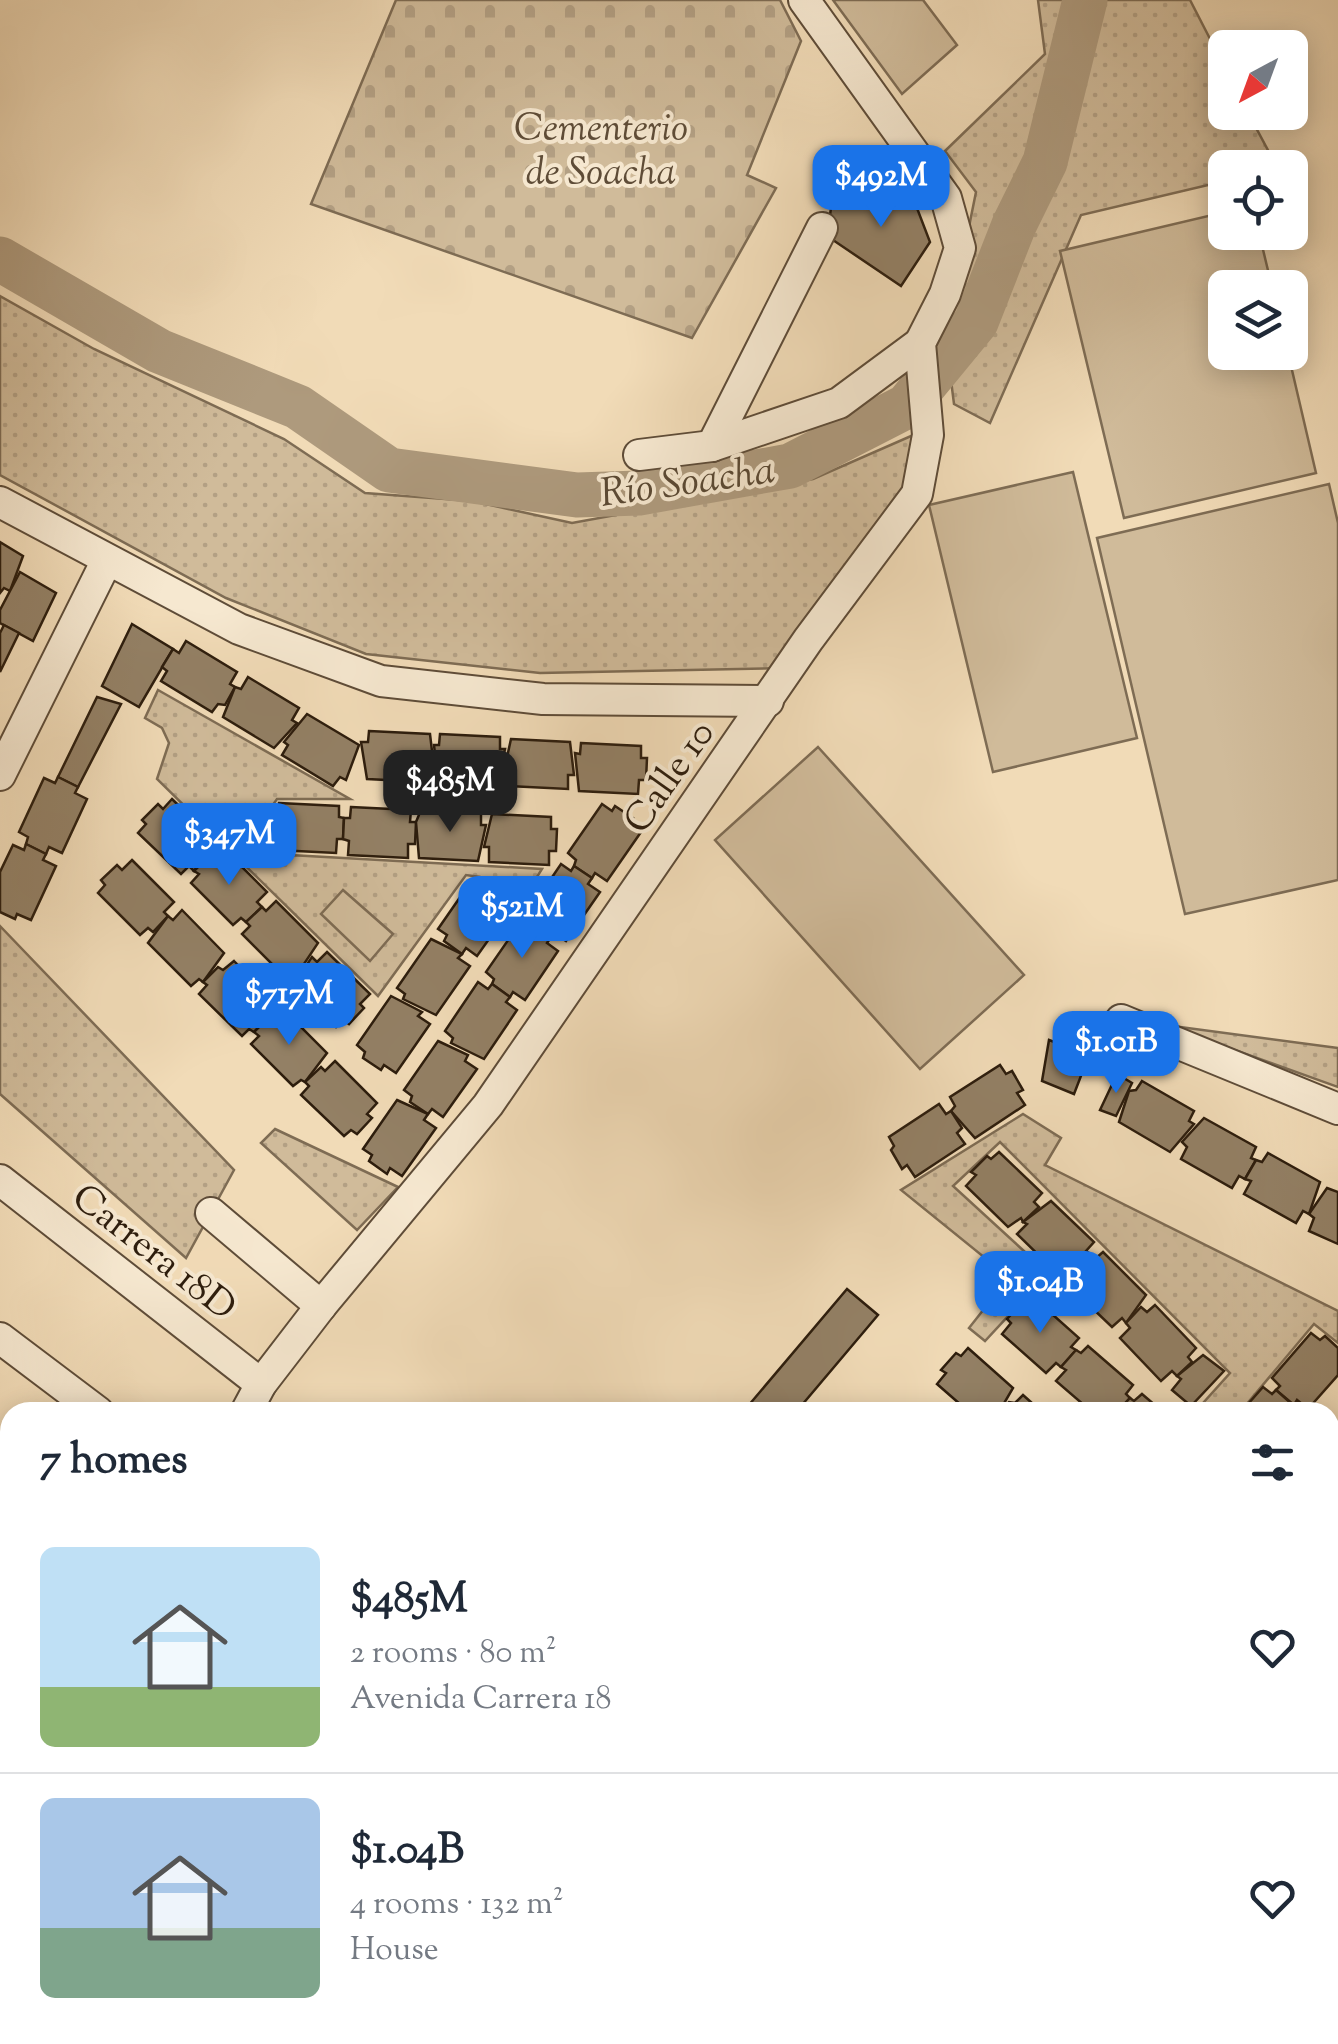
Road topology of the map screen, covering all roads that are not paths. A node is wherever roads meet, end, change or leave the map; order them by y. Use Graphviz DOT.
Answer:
graph roads {
  1 [pos="804,0"];
  2 [pos="822,228"];
  3 [pos="921,352"];
  4 [pos="712,446"];
  5 [pos="639,455"];
  6 [pos="0,502"];
  7 [pos="106,562"];
  8 [pos="768,701"];
  9 [pos="0,774"];
  10 [pos="1121,1020"];
  11 [pos="1338,1108"];
  12 [pos="0,1180"];
  13 [pos="211,1213"];
  14 [pos="321,1306"];
  15 [pos="0,1338"];
  16 [pos="261,1384"];
  17 [pos="85,1402"];
  18 [pos="251,1402"];
  1 -- 3 [label="street"];
  2 -- 4 [label="street"];
  3 -- 4 [label="street"];
  3 -- 8 [label="street, Calle 10"];
  4 -- 5 [label="street"];
  6 -- 7 [label="street"];
  7 -- 8 [label="street"];
  7 -- 9 [label="street"];
  8 -- 14 [label="street, Calle 10"];
  10 -- 11 [label="street"];
  12 -- 16 [label="street, Carrera 18D"];
  13 -- 14 [label="street"];
  14 -- 16 [label="street, Calle 10"];
  15 -- 17 [label="street"];
  16 -- 18 [label="street, Calle 10"];
}
